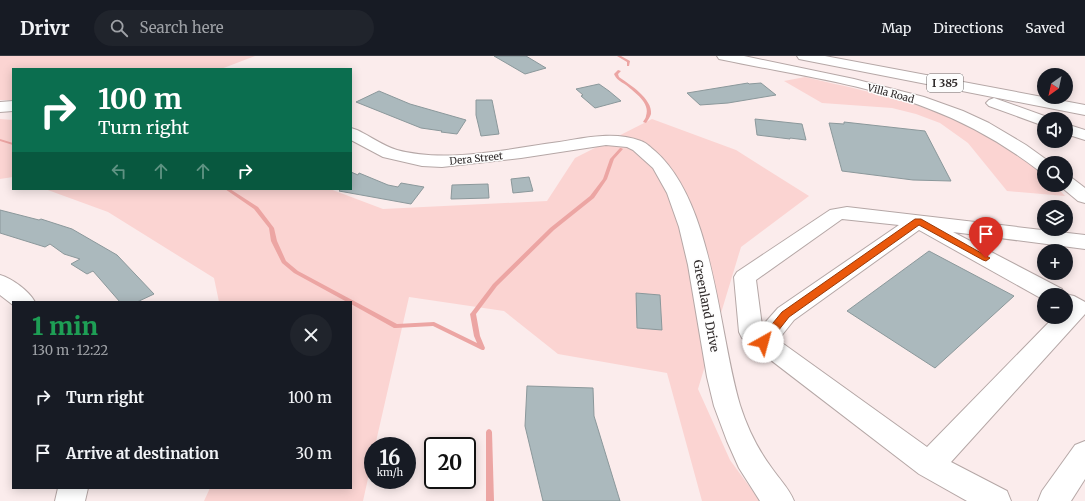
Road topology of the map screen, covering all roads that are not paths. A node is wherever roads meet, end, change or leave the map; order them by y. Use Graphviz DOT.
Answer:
graph roads {
  1 [pos="724,56"];
  2 [pos="803,56"];
  3 [pos="12,106"];
  4 [pos="0,107"];
  5 [pos="1085,110"];
  6 [pos="1037,118"];
  7 [pos="1073,131"];
  8 [pos="352,134"];
  9 [pos="1085,135"];
  10 [pos="606,140"];
  11 [pos="1037,161"];
  12 [pos="1073,188"];
  13 [pos="1085,197"];
  14 [pos="918,221"];
  15 [pos="1083,246"];
  16 [pos="0,283"];
  17 [pos="1041,288"];
  18 [pos="23,301"];
  19 [pos="1073,306"];
  20 [pos="1073,312"];
  21 [pos="1062,324"];
  22 [pos="763,342"];
  23 [pos="1085,454"];
  24 [pos="929,465"];
  25 [pos="73,489"];
  26 [pos="70,501"];
  27 [pos="779,501"];
  28 [pos="996,501"];
  29 [pos="1053,501"];
  1 -- 11 [label="main road, Villa Road"];
  2 -- 5 [label="main road, I 385"];
  2 -- 6 [label="main road"];
  3 -- 4 [label="main road"];
  7 -- 9 [label="main road"];
  8 -- 10 [label="main road, Dera Street"];
  10 -- 27 [label="main road, Greenland Drive"];
  12 -- 13 [label="main road"];
  14 -- 15 [label="main road"];
  14 -- 17 [label="main road"];
  14 -- 22 [label="main road"];
  14 -- 22 [label="main road"];
  16 -- 18 [label="main road"];
  19 -- 20 [label="main road"];
  21 -- 24 [label="main road"];
  22 -- 24 [label="main road"];
  23 -- 29 [label="main road"];
  24 -- 28 [label="main road"];
  25 -- 26 [label="main road"];
}
